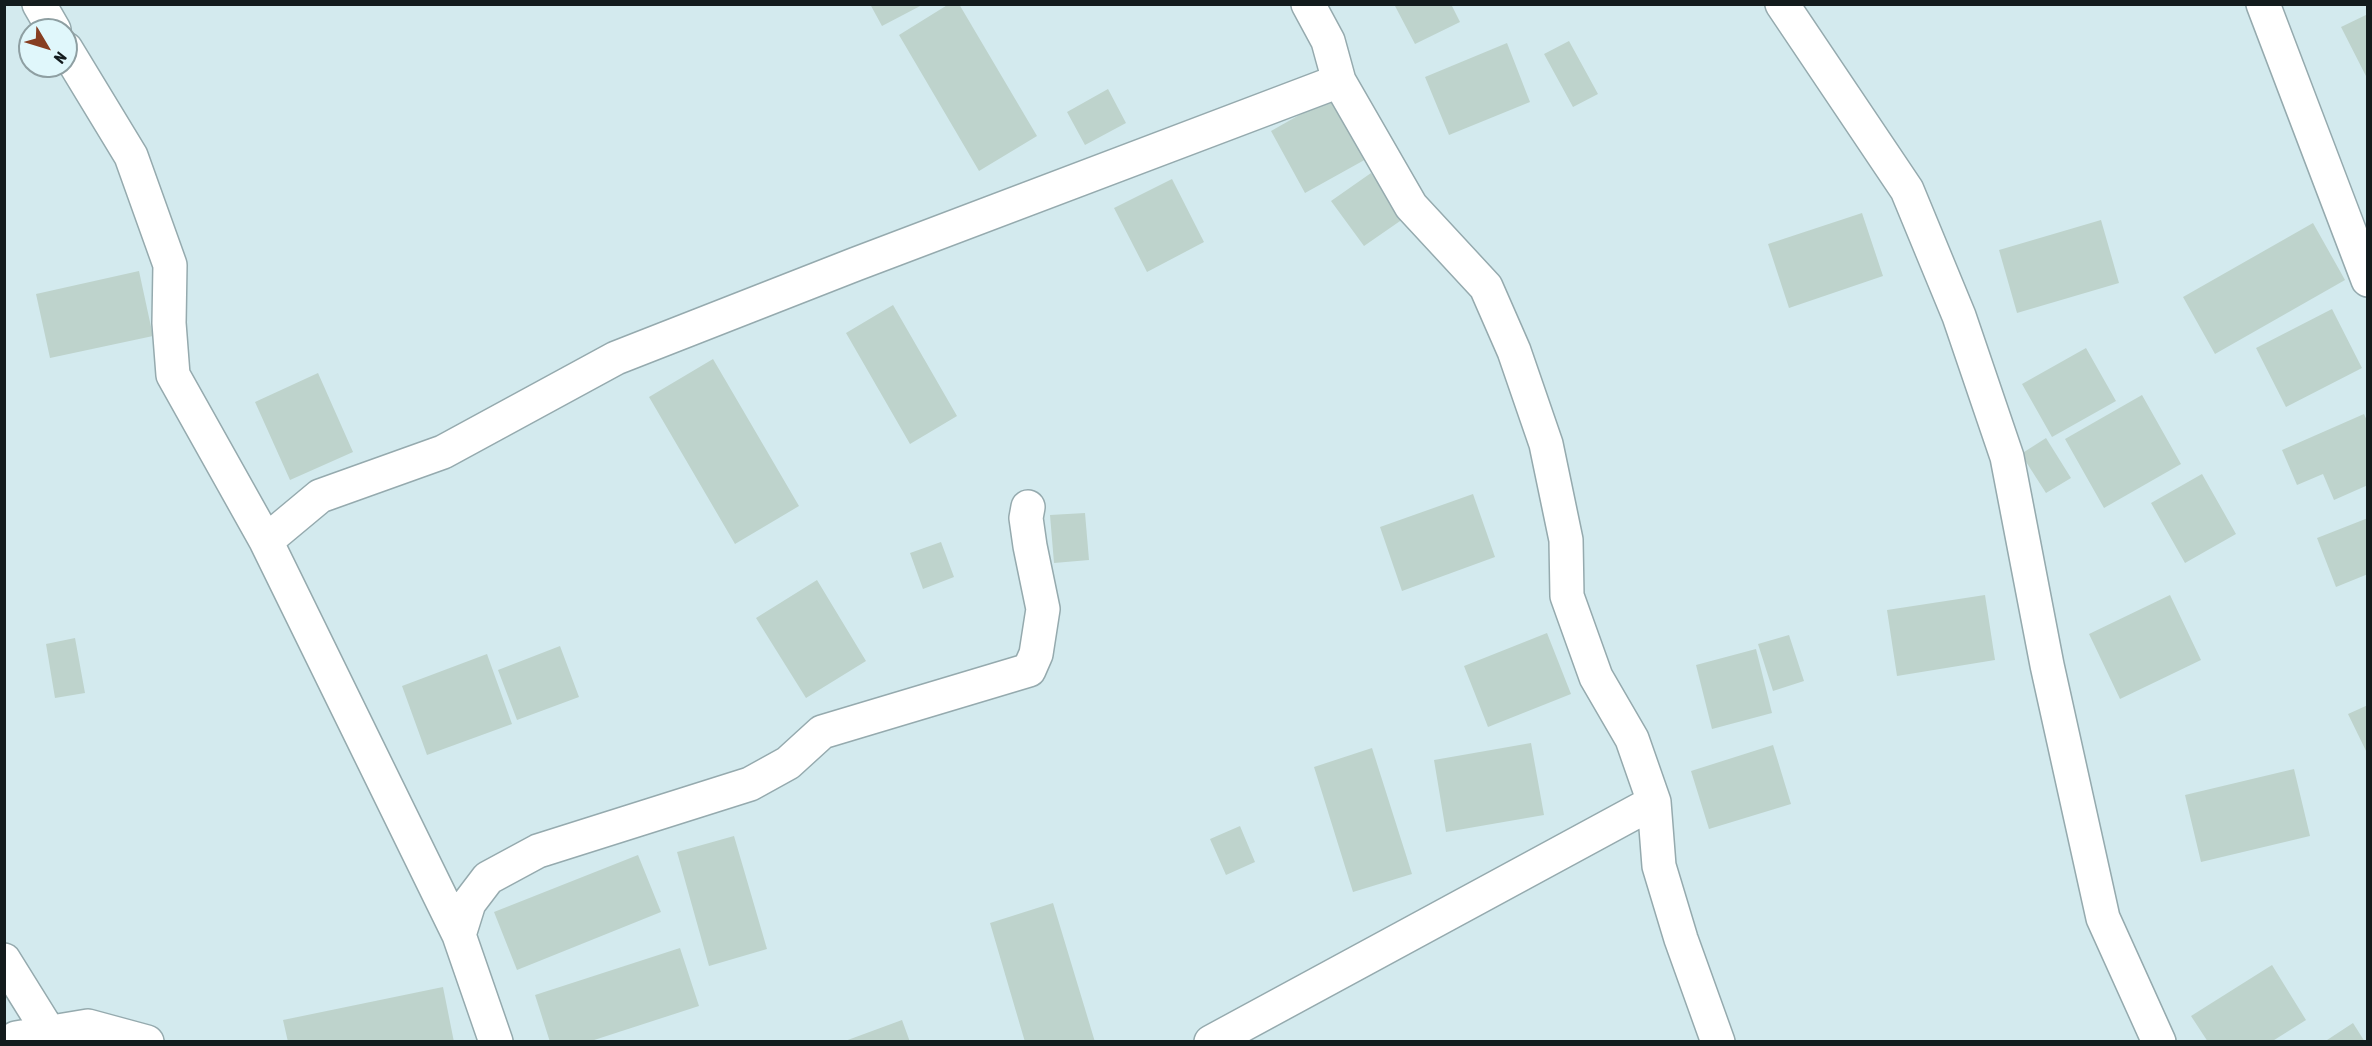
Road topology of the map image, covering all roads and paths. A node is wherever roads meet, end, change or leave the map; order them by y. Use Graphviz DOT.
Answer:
graph roads {
  1 [pos="39,4"];
  2 [pos="1308,4"];
  3 [pos="1782,4"];
  4 [pos="2263,4"];
  5 [pos="47,18"];
  6 [pos="78,69"];
  7 [pos="1339,81"];
  8 [pos="2367,280"];
  9 [pos="1028,507"];
  10 [pos="266,541"];
  11 [pos="1654,802"];
  12 [pos="459,935"];
  13 [pos="4,960"];
  14 [pos="53,1037"];
  15 [pos="9,1041"];
  16 [pos="147,1041"];
  17 [pos="496,1041"];
  18 [pos="1211,1041"];
  19 [pos="1718,1041"];
  20 [pos="2159,1041"];
  1 -- 5 [label="street"];
  2 -- 7 [label="street"];
  3 -- 20 [label="street"];
  4 -- 8 [label="street"];
  6 -- 10 [label="street"];
  7 -- 10 [label="street"];
  7 -- 11 [label="street"];
  9 -- 12 [label="street"];
  10 -- 12 [label="street"];
  11 -- 18 [label="street"];
  11 -- 19 [label="street"];
  12 -- 17 [label="street"];
  13 -- 14 [label="street"];
  14 -- 15 [label="street"];
  14 -- 16 [label="street"];
}
